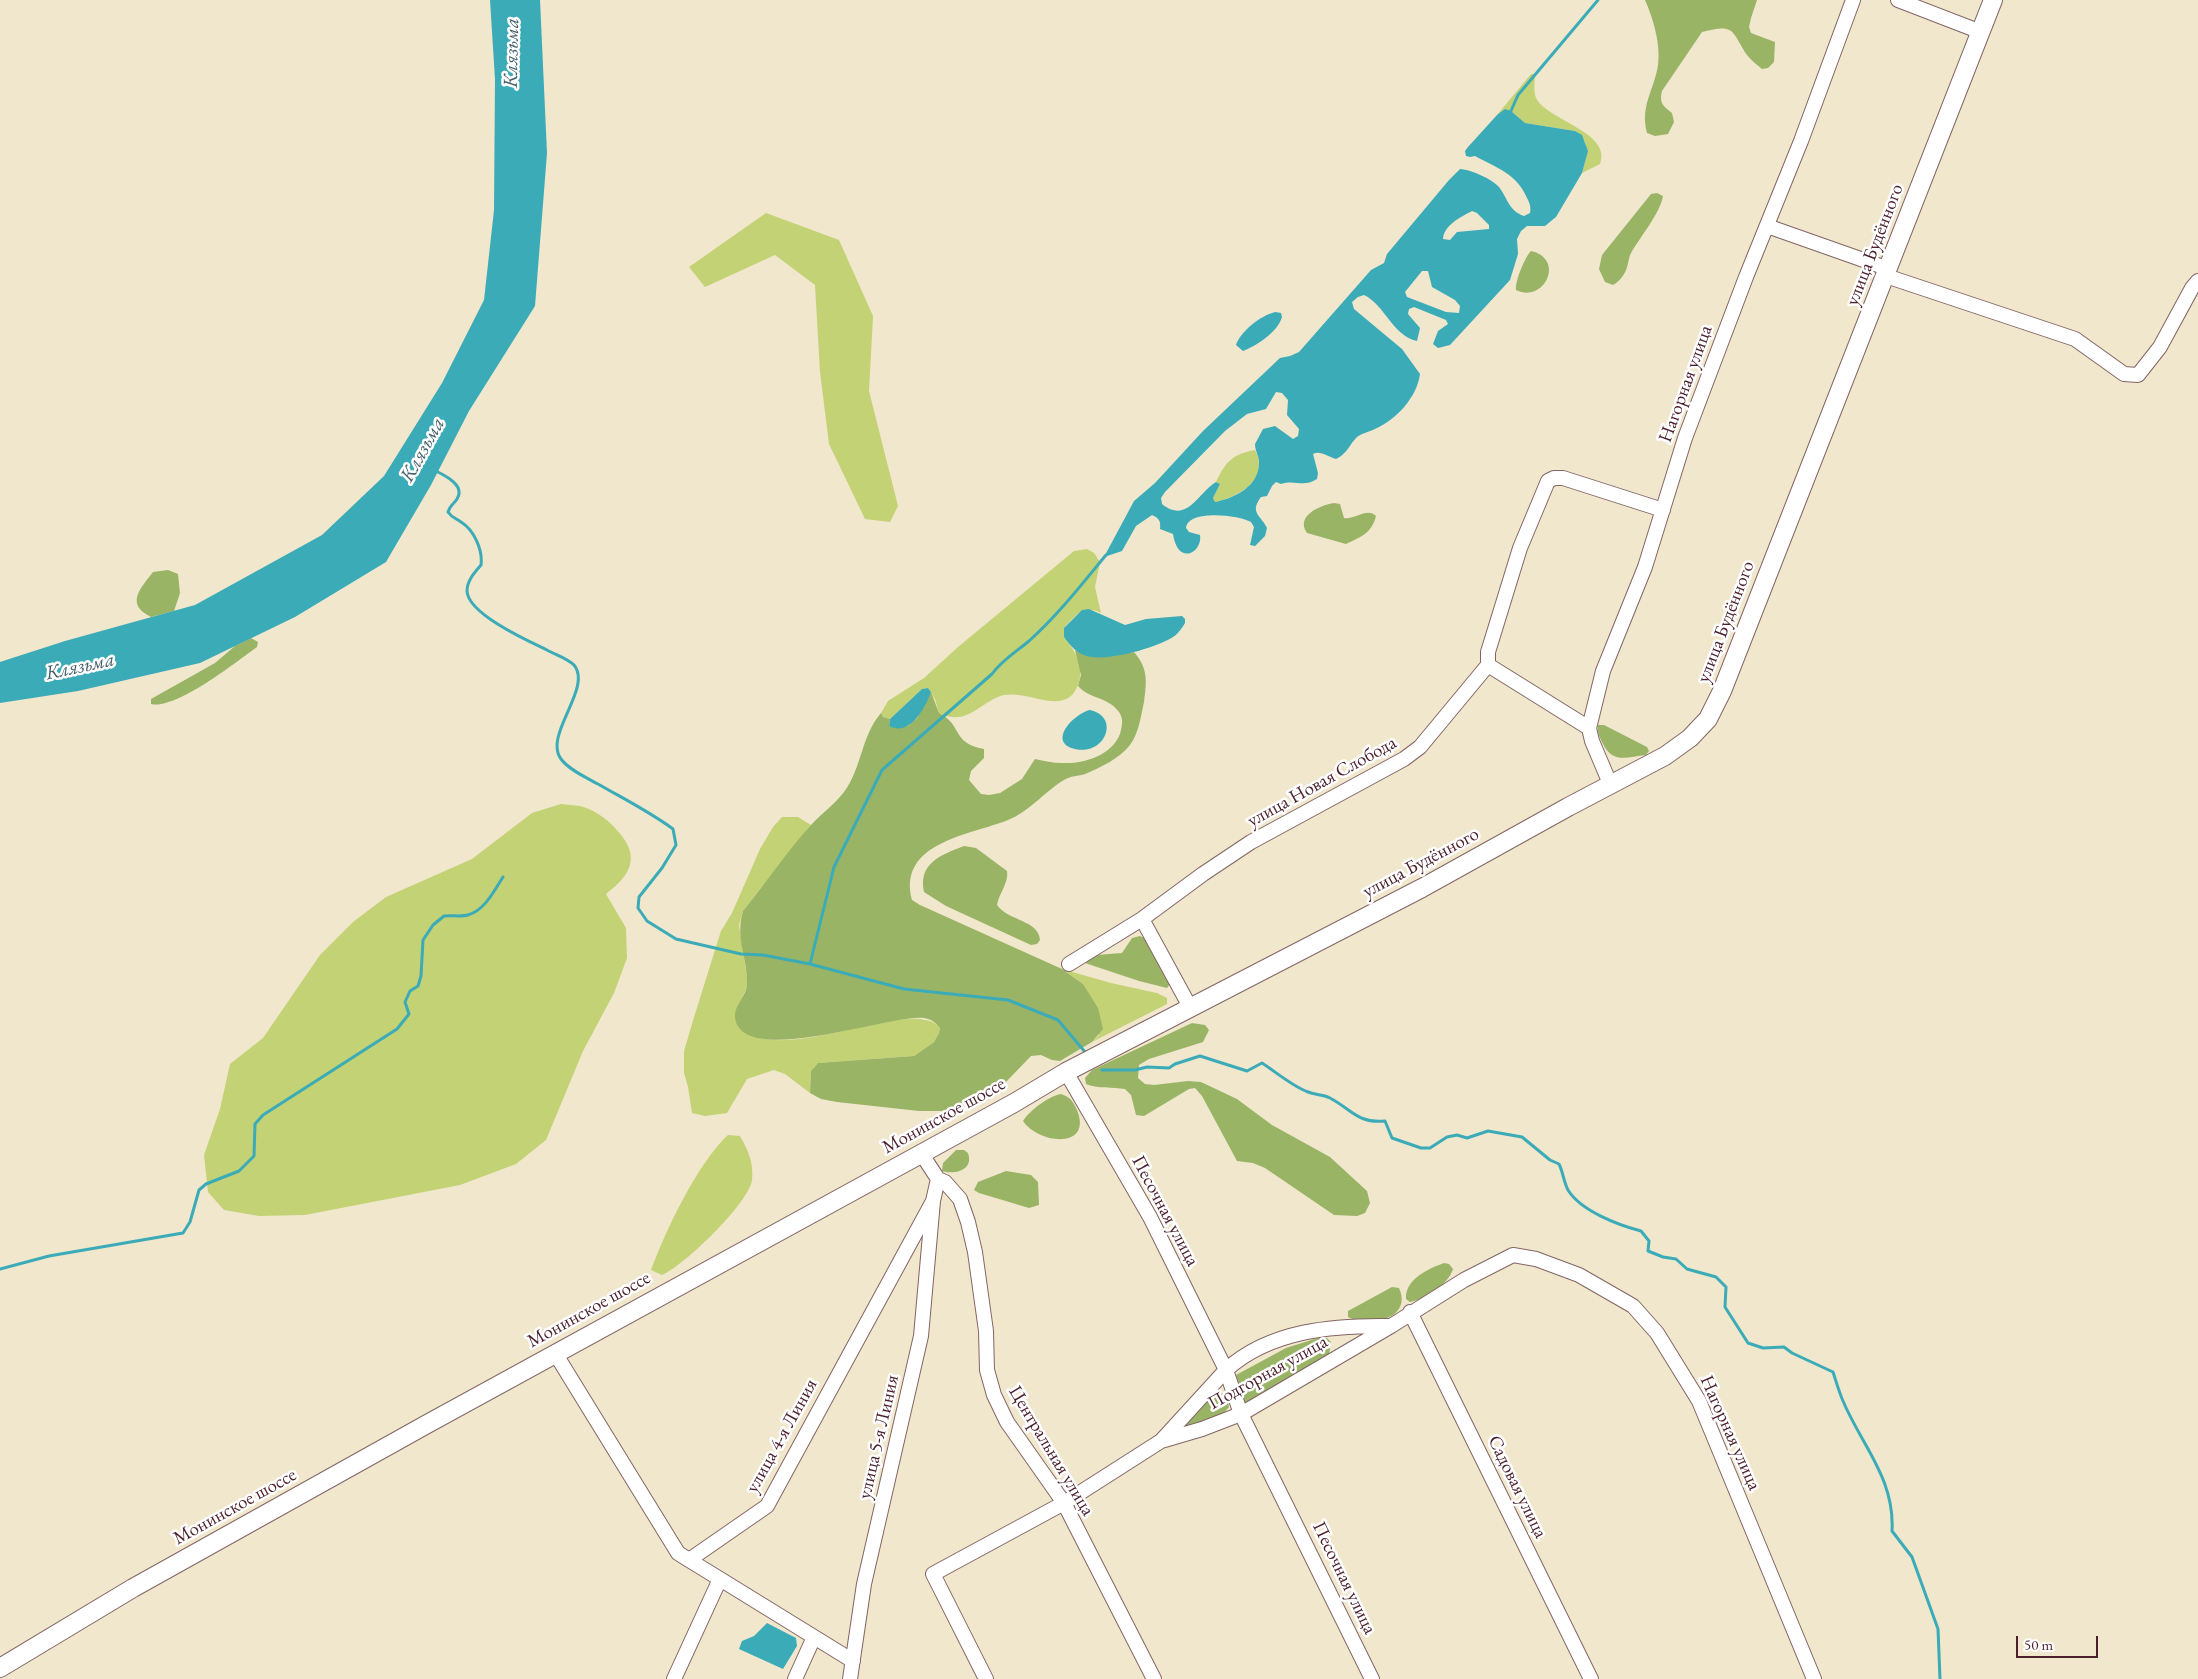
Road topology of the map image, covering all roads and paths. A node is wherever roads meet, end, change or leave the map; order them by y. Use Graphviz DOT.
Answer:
graph roads {
  1 [pos="1852,0"];
  2 [pos="1898,0"];
  3 [pos="1993,0"];
  4 [pos="1980,32"];
  5 [pos="1767,226"];
  6 [pos="1888,272"];
  7 [pos="2198,281"];
  8 [pos="1663,510"];
  9 [pos="1488,665"];
  10 [pos="1589,728"];
  11 [pos="1611,786"];
  12 [pos="1142,918"];
  13 [pos="1069,964"];
  14 [pos="1197,1003"];
  15 [pos="1066,1072"];
  16 [pos="922,1153"];
  17 [pos="938,1179"];
  18 [pos="933,1201"];
  19 [pos="1513,1255"];
  20 [pos="1410,1312"];
  21 [pos="1391,1326"];
  22 [pos="1419,1330"];
  23 [pos="555,1353"];
  24 [pos="1226,1370"];
  25 [pos="1241,1414"];
  26 [pos="1161,1441"];
  27 [pos="1064,1503"];
  28 [pos="689,1560"];
  29 [pos="720,1579"];
  30 [pos="814,1637"];
  31 [pos="853,1661"];
  32 [pos="0,1668"];
  33 [pos="674,1679"];
  34 [pos="795,1679"];
  35 [pos="850,1679"];
  36 [pos="986,1679"];
  37 [pos="1154,1679"];
  38 [pos="1372,1679"];
  39 [pos="1590,1679"];
  40 [pos="1814,1679"];
  1 -- 5 [label="street, Нагорная улица"];
  2 -- 4 [label="street"];
  3 -- 4 [label="main road, улица Будённого"];
  4 -- 6 [label="main road, улица Будённого"];
  5 -- 6 [label="street"];
  5 -- 8 [label="street, Нагорная улица"];
  6 -- 7 [label="street"];
  6 -- 11 [label="main road, улица Будённого"];
  8 -- 9 [label="street"];
  8 -- 10 [label="street, Нагорная улица"];
  9 -- 10 [label="street"];
  9 -- 12 [label="street, улица Новая Слобода"];
  10 -- 11 [label="street"];
  11 -- 14 [label="main road, улица Будённого"];
  12 -- 13 [label="street, улица Новая Слобода"];
  12 -- 14 [label="street"];
  14 -- 15 [label="main road, Монинское шоссе"];
  15 -- 16 [label="main road, Монинское шоссе"];
  15 -- 24 [label="street, Песочная улица"];
  16 -- 17 [label="street, Центральная улица"];
  16 -- 23 [label="main road, Монинское шоссе"];
  17 -- 18 [label="street"];
  17 -- 27 [label="street, Центральная улица"];
  18 -- 28 [label="street, улица 4-я Линия"];
  18 -- 31 [label="street, улица 5-я Линия"];
  19 -- 20 [label="street, Подгорная улица"];
  19 -- 40 [label="street, Нагорная улица"];
  20 -- 21 [label="street, Подгорная улица"];
  20 -- 22 [label="street, Садовая улица"];
  21 -- 22 [label="street"];
  21 -- 24 [label="street"];
  21 -- 25 [label="street, Подгорная улица"];
  22 -- 39 [label="street, Садовая улица"];
  23 -- 28 [label="street"];
  23 -- 32 [label="main road, Монинское шоссе"];
  24 -- 25 [label="street, Песочная улица"];
  24 -- 26 [label="street"];
  25 -- 26 [label="street, Подгорная улица"];
  25 -- 38 [label="street, Песочная улица"];
  26 -- 27 [label="street, Подгорная улица"];
  27 -- 36 [label="street, Подгорная улица"];
  27 -- 37 [label="street, Центральная улица"];
  28 -- 29 [label="street"];
  29 -- 30 [label="street"];
  29 -- 33 [label="street"];
  30 -- 31 [label="street"];
  30 -- 34 [label="street"];
  31 -- 35 [label="street, улица 5-я Линия"];
}
